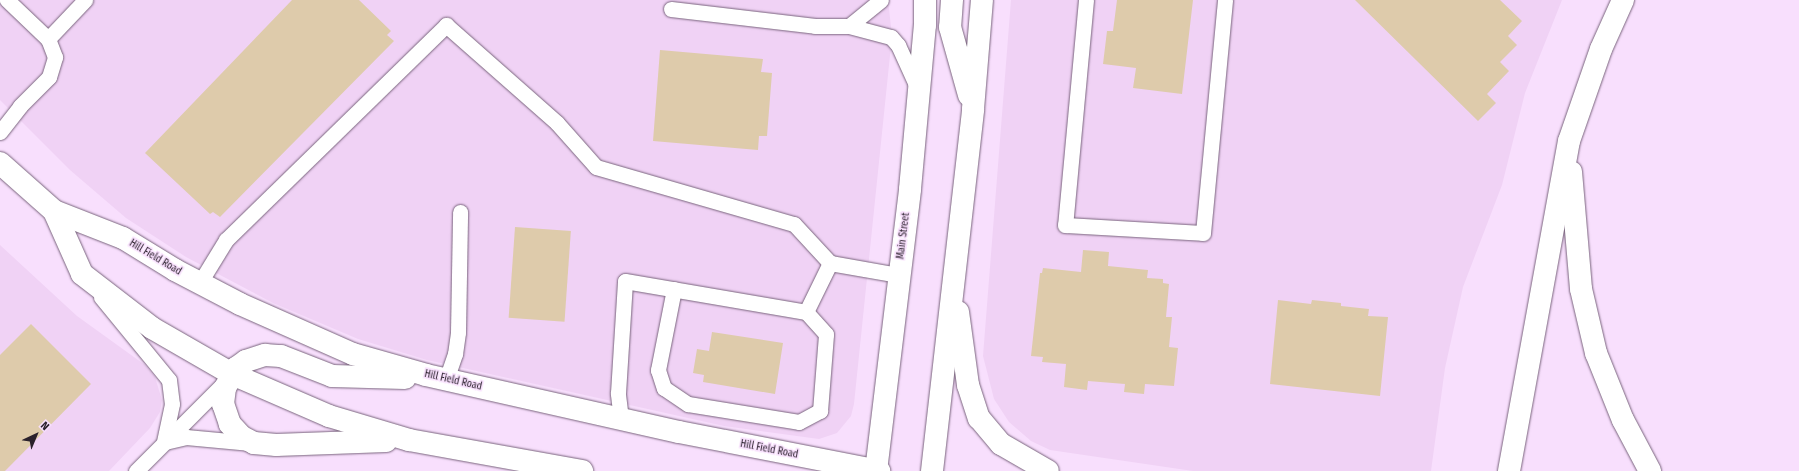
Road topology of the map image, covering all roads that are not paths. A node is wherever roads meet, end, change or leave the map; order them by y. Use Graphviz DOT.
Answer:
graph roads {
  1 [pos="7,0"];
  2 [pos="85,0"];
  3 [pos="881,0"];
  4 [pos="919,0"];
  5 [pos="925,0"];
  6 [pos="952,0"];
  7 [pos="982,0"];
  8 [pos="1086,0"];
  9 [pos="1225,0"];
  10 [pos="1623,0"];
  11 [pos="671,9"];
  12 [pos="925,25"];
  13 [pos="849,26"];
  14 [pos="48,39"];
  15 [pos="920,93"];
  16 [pos="973,110"];
  17 [pos="0,132"];
  18 [pos="1569,141"];
  19 [pos="0,163"];
  20 [pos="54,211"];
  21 [pos="460,212"];
  22 [pos="830,263"];
  23 [pos="82,274"];
  24 [pos="899,275"];
  25 [pos="954,281"];
  26 [pos="199,284"];
  27 [pos="674,289"];
  28 [pos="806,312"];
  29 [pos="230,376"];
  30 [pos="446,380"];
  31 [pos="621,419"];
  32 [pos="409,440"];
  33 [pos="164,442"];
  34 [pos="260,444"];
  35 [pos="558,469"];
  36 [pos="136,471"];
  37 [pos="582,471"];
  38 [pos="877,471"];
  39 [pos="932,471"];
  40 [pos="1048,471"];
  41 [pos="1509,471"];
  42 [pos="1650,471"];
  1 -- 14 [label="lane"];
  2 -- 14 [label="lane"];
  3 -- 13 [label="lane"];
  4 -- 12 [label="main road"];
  5 -- 12 [label="main road, Main Street"];
  6 -- 16 [label="main road"];
  7 -- 16 [label="main road"];
  8 -- 9 [label="lane"];
  10 -- 18 [label="main road"];
  11 -- 13 [label="lane"];
  12 -- 15 [label="main road, Main Street"];
  13 -- 15 [label="lane"];
  14 -- 17 [label="lane"];
  15 -- 24 [label="main road, Main Street"];
  16 -- 25 [label="main road"];
  18 -- 41 [label="main road"];
  18 -- 42 [label="main road"];
  19 -- 20 [label="main road, Hill Field Road"];
  20 -- 23 [label="main road, Hill Field Road"];
  20 -- 26 [label="main road, Hill Field Road"];
  21 -- 30 [label="lane"];
  22 -- 24 [label="lane"];
  22 -- 26 [label="lane"];
  22 -- 28 [label="lane"];
  23 -- 29 [label="main road, Hill Field Road"];
  23 -- 33 [label="lane"];
  24 -- 38 [label="main road, Main Street"];
  25 -- 39 [label="main road"];
  25 -- 40 [label="main road"];
  26 -- 30 [label="main road, Hill Field Road"];
  27 -- 28 [label="lane"];
  27 -- 28 [label="lane"];
  27 -- 31 [label="lane"];
  29 -- 30 [label="main road"];
  29 -- 32 [label="main road, Hill Field Road"];
  29 -- 33 [label="lane"];
  29 -- 34 [label="main road"];
  30 -- 31 [label="main road, Hill Field Road"];
  31 -- 38 [label="main road, Hill Field Road"];
  32 -- 34 [label="main road"];
  32 -- 35 [label="main road, Hill Field Road"];
  33 -- 34 [label="lane"];
  33 -- 36 [label="lane"];
  35 -- 37 [label="main road, Hill Field Road"];
}
